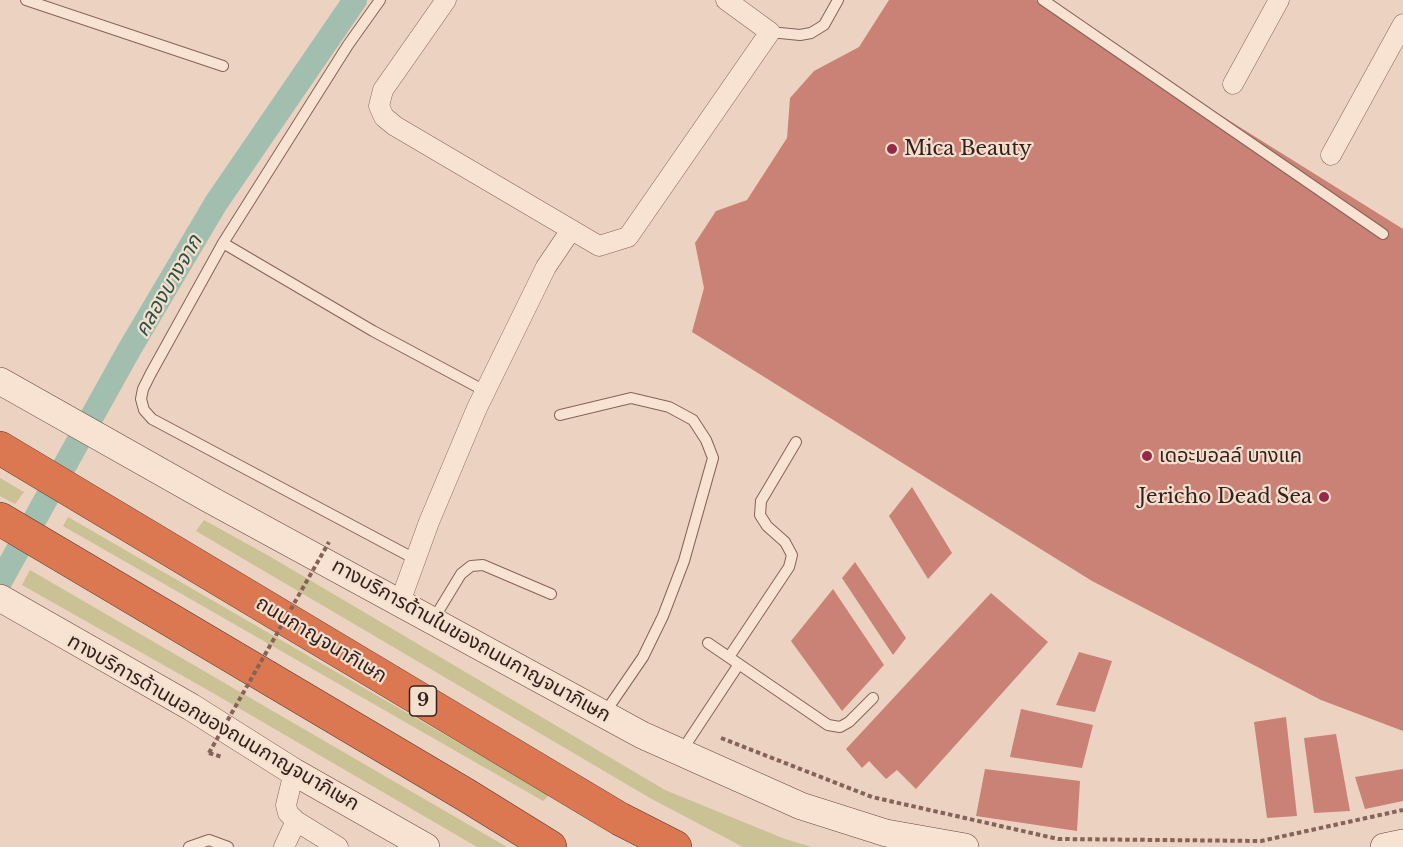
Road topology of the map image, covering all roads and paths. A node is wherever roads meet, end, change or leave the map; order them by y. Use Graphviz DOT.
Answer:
graph roads {
  1 [pos="26,0"];
  2 [pos="380,0"];
  3 [pos="446,0"];
  4 [pos="726,0"];
  5 [pos="838,0"];
  6 [pos="1043,0"];
  7 [pos="1279,0"];
  8 [pos="1403,24"];
  9 [pos="770,32"];
  10 [pos="223,66"];
  11 [pos="1233,84"];
  12 [pos="1331,155"];
  13 [pos="571,230"];
  14 [pos="1383,234"];
  15 [pos="223,243"];
  16 [pos="0,381"];
  17 [pos="485,391"];
  18 [pos="560,415"];
  19 [pos="796,442"];
  20 [pos="0,448"];
  21 [pos="0,519"];
  22 [pos="329,542"];
  23 [pos="415,559"];
  24 [pos="551,594"];
  25 [pos="0,598"];
  26 [pos="400,602"];
  27 [pos="433,620"];
  28 [pos="708,643"];
  29 [pos="729,657"];
  30 [pos="739,664"];
  31 [pos="873,698"];
  32 [pos="604,714"];
  33 [pos="721,738"];
  34 [pos="209,753"];
  35 [pos="681,753"];
  36 [pos="294,772"];
  37 [pos="1403,810"];
  38 [pos="296,821"];
  39 [pos="1403,843"];
  40 [pos="189,847"];
  41 [pos="228,847"];
  42 [pos="284,847"];
  43 [pos="338,847"];
  44 [pos="426,847"];
  45 [pos="550,847"];
  46 [pos="675,847"];
  47 [pos="965,847"];
  48 [pos="1384,847"];
  1 -- 10 [label="lane"];
  2 -- 15 [label="lane"];
  3 -- 13 [label="street"];
  4 -- 9 [label="street"];
  5 -- 9 [label="lane"];
  6 -- 14 [label="lane"];
  7 -- 11 [label="street"];
  8 -- 12 [label="street"];
  9 -- 13 [label="street"];
  13 -- 17 [label="street"];
  15 -- 17 [label="lane"];
  15 -- 23 [label="lane"];
  16 -- 26 [label="main road, ทางบริการด้านในของถนนกาญจนาภิเษก"];
  17 -- 23 [label="street"];
  18 -- 32 [label="lane"];
  19 -- 29 [label="lane"];
  20 -- 46 [label="highway, ถนนกาญจนาภิเษก / 9"];
  21 -- 45 [label="highway"];
  22 -- 34 [label="path, bridge"];
  23 -- 26 [label="street"];
  24 -- 27 [label="lane"];
  25 -- 36 [label="main road, ทางบริการด้านนอกของถนนกาญจนาภิเษก"];
  26 -- 27 [label="main road, ทางบริการด้านในของถนนกาญจนาภิเษก"];
  27 -- 32 [label="main road, ทางบริการด้านในของถนนกาญจนาภิเษก"];
  28 -- 29 [label="lane"];
  29 -- 30 [label="lane"];
  30 -- 31 [label="lane"];
  30 -- 35 [label="lane"];
  32 -- 35 [label="main road, ทางบริการด้านในของถนนกาญจนาภิเษก"];
  33 -- 37 [label="path"];
  35 -- 47 [label="main road, ทางบริการด้านในของถนนกาญจนาภิเษก"];
  36 -- 38 [label="street"];
  36 -- 44 [label="main road, ทางบริการด้านนอกของถนนกาญจนาภิเษก"];
  38 -- 42 [label="street"];
  38 -- 43 [label="street"];
  39 -- 48 [label="main road"];
  40 -- 41 [label="lane"];
}
